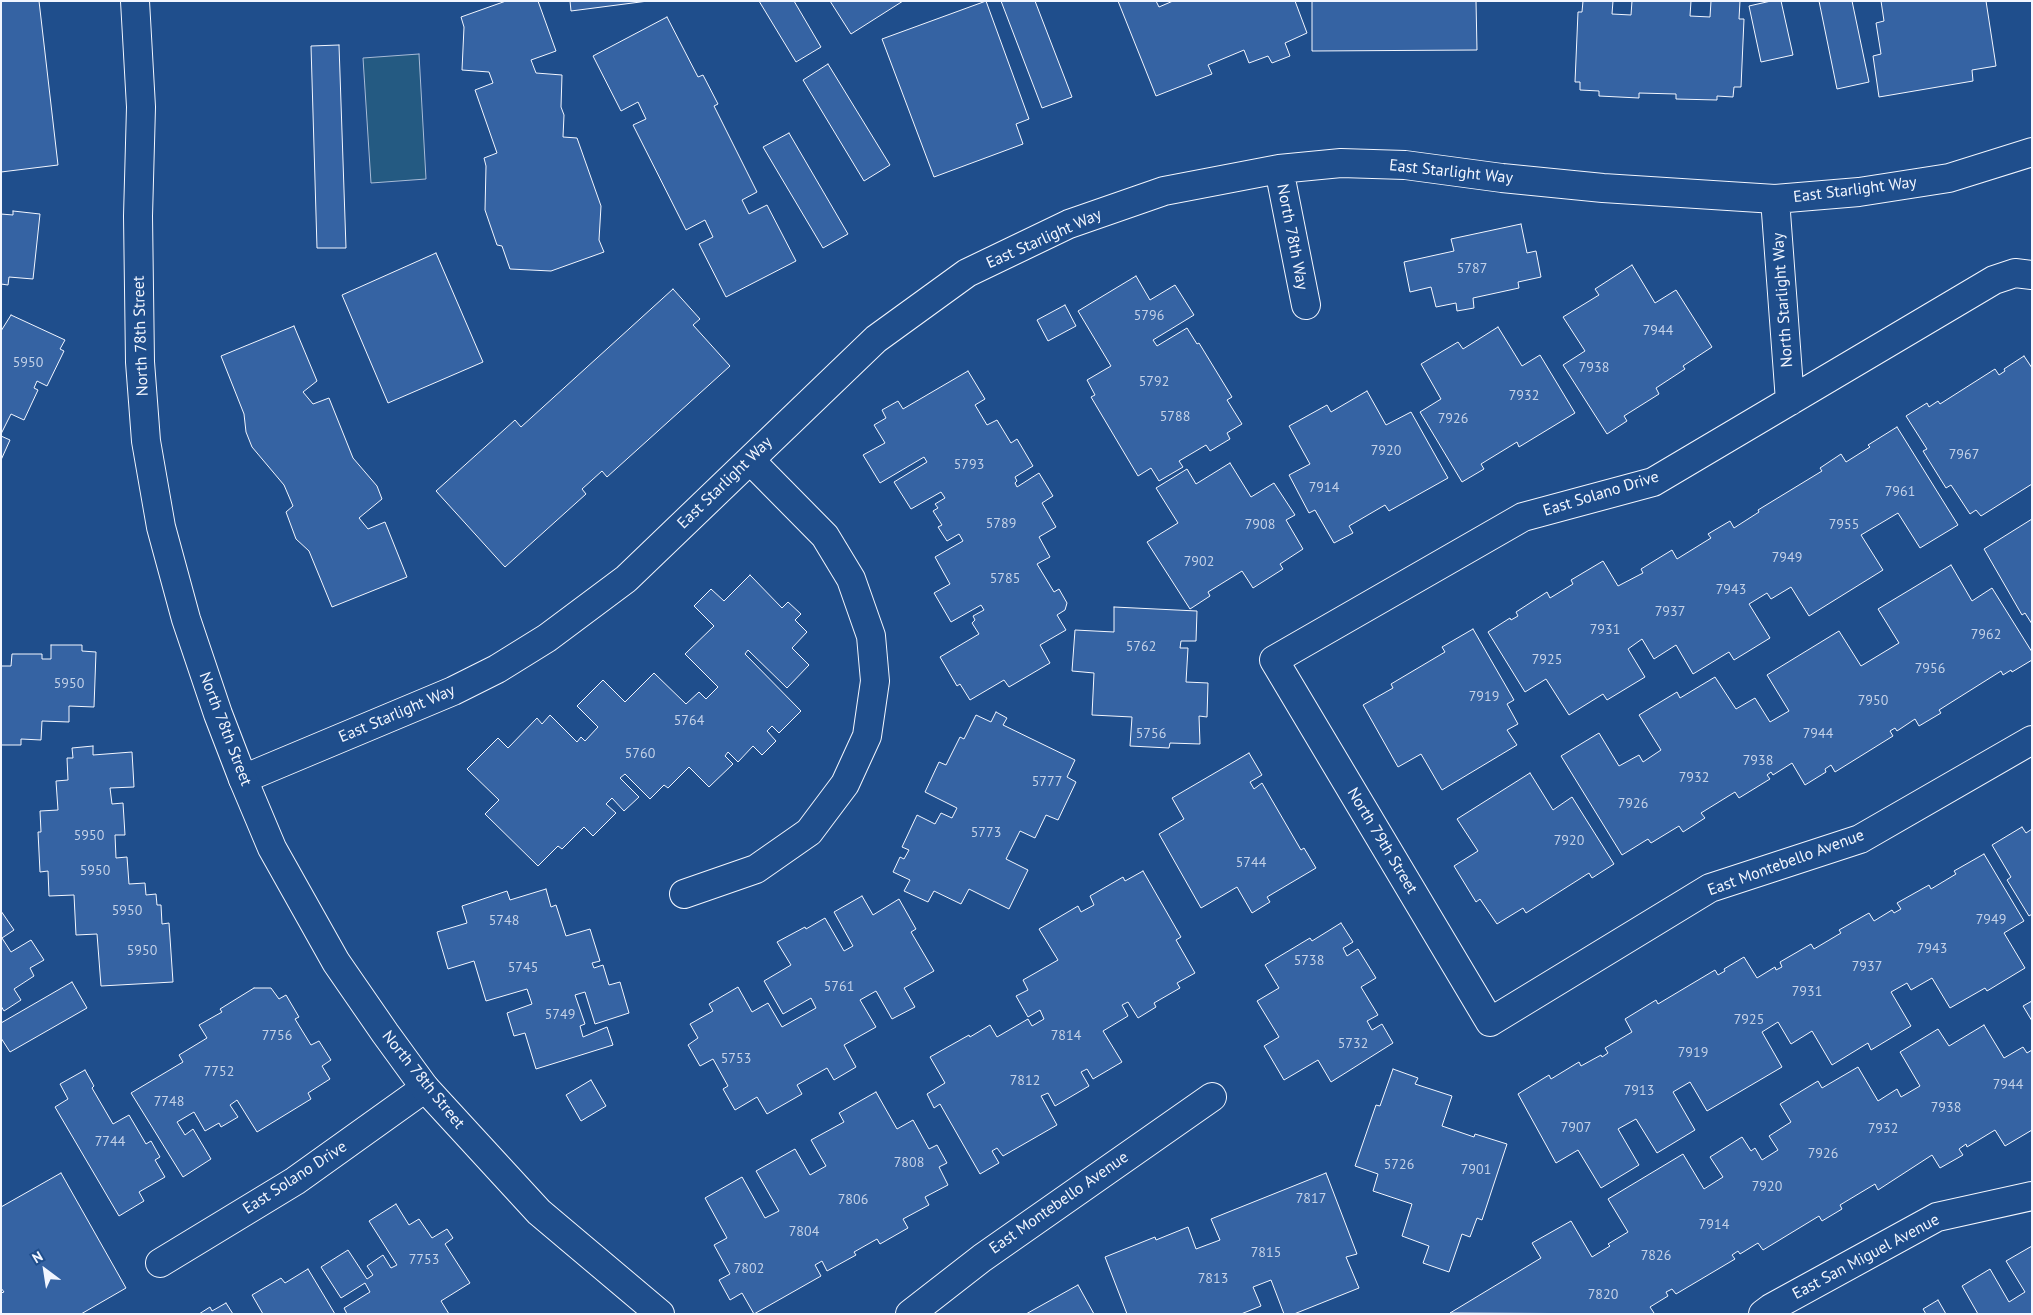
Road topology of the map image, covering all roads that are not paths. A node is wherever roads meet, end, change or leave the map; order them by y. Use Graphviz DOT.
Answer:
graph roads {
  1 [pos="135,1"];
  2 [pos="2032,152"];
  3 [pos="1279,169"];
  4 [pos="1775,199"];
  5 [pos="2032,275"];
  6 [pos="1306,306"];
  7 [pos="1790,401"];
  8 [pos="750,460"];
  9 [pos="1274,660"];
  10 [pos="2032,740"];
  11 [pos="243,779"];
  12 [pos="684,894"];
  13 [pos="1490,1022"];
  14 [pos="425,1088"];
  15 [pos="1212,1097"];
  16 [pos="2032,1196"];
  17 [pos="160,1263"];
  18 [pos="1770,1312"];
  19 [pos="660,1314"];
  20 [pos="910,1314"];
  1 -- 11 [label="street, North 78th Street"];
  2 -- 4 [label="street, East Starlight Way"];
  3 -- 4 [label="street, East Starlight Way"];
  3 -- 6 [label="street, North 78th Way"];
  3 -- 8 [label="street, East Starlight Way"];
  4 -- 7 [label="street, North Starlight Way"];
  5 -- 7 [label="street, East Solano Drive"];
  7 -- 9 [label="street, East Solano Drive"];
  8 -- 11 [label="street, East Starlight Way"];
  8 -- 12 [label="street"];
  9 -- 13 [label="street, North 79th Street"];
  10 -- 13 [label="street, East Montebello Avenue"];
  11 -- 14 [label="street, North 78th Street"];
  14 -- 17 [label="street, East Solano Drive"];
  14 -- 19 [label="street, North 78th Street"];
  15 -- 20 [label="street, East Montebello Avenue"];
  16 -- 18 [label="street, East San Miguel Avenue"];
}
